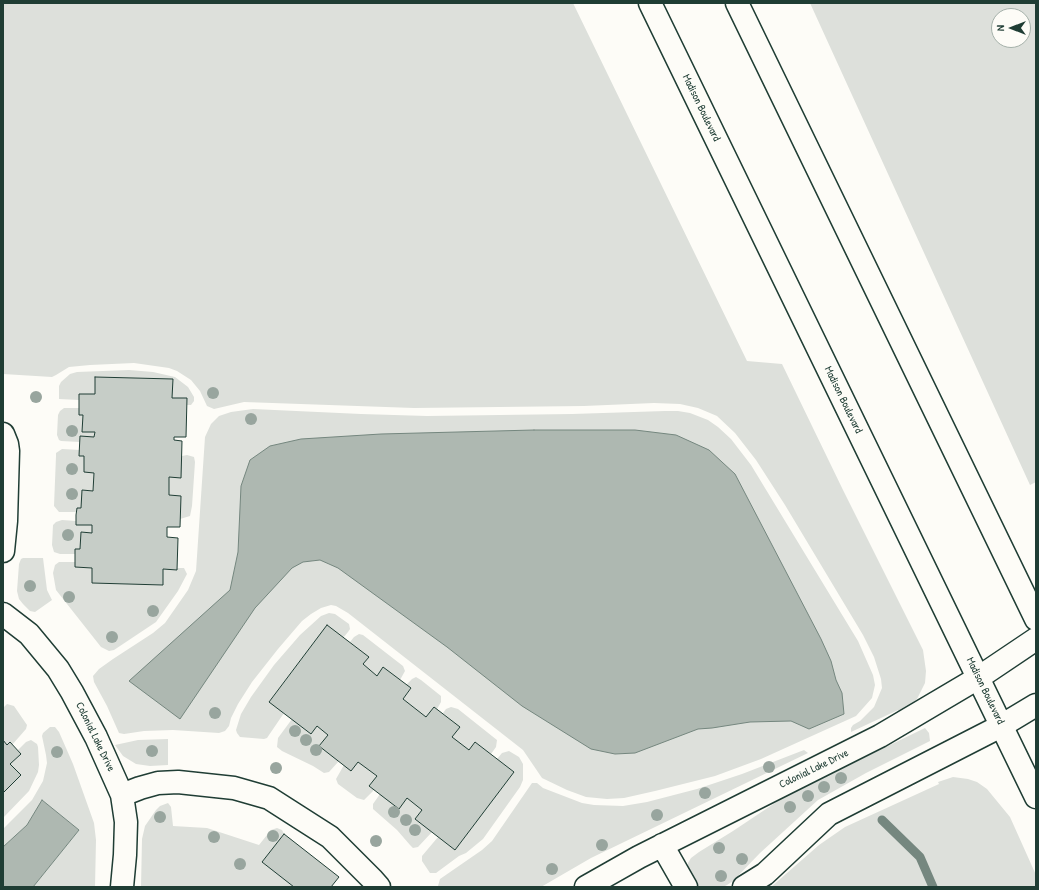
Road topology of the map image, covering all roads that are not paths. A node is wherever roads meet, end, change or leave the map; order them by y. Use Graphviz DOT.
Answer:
graph roads {
  1 [pos="650,3"];
  2 [pos="737,3"];
  3 [pos="3,434"];
  4 [pos="3,551"];
  5 [pos="3,614"];
  6 [pos="1036,619"];
  7 [pos="1036,639"];
  8 [pos="978,678"];
  9 [pos="1036,705"];
  10 [pos="1002,726"];
  11 [pos="122,795"];
  12 [pos="1036,797"];
  13 [pos="662,845"];
  14 [pos="122,887"];
  15 [pos="379,887"];
  16 [pos="586,887"];
  17 [pos="686,887"];
  18 [pos="744,887"];
  1 -- 8 [label="main road, Madison Boulevard"];
  2 -- 6 [label="main road"];
  3 -- 4 [label="main road"];
  5 -- 11 [label="main road, Colonial Lake Drive"];
  7 -- 8 [label="main road, Colonial Lake Drive"];
  8 -- 10 [label="main road, Madison Boulevard"];
  8 -- 13 [label="main road, Colonial Lake Drive"];
  9 -- 10 [label="main road"];
  10 -- 12 [label="main road, Madison Boulevard"];
  10 -- 18 [label="main road"];
  11 -- 14 [label="main road, Colonial Lake Drive"];
  11 -- 15 [label="main road"];
  13 -- 16 [label="main road, Colonial Lake Drive"];
  13 -- 17 [label="main road"];
}
